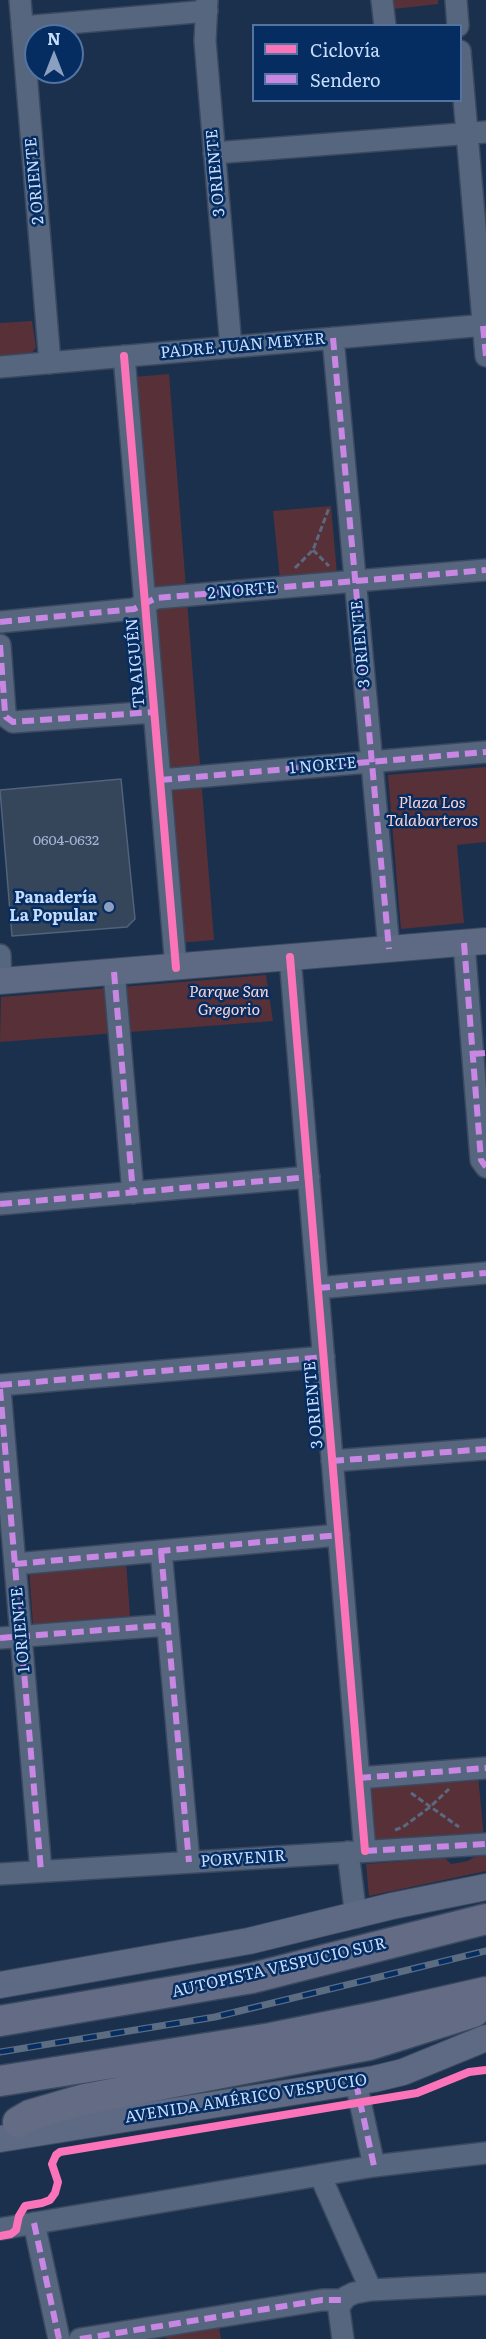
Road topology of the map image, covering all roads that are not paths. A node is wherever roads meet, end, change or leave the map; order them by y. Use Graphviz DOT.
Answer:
graph roads {
  1 [pos="20,0"];
  2 [pos="382,0"];
  3 [pos="456,0"];
  4 [pos="207,6"];
  5 [pos="385,24"];
  6 [pos="458,24"];
  7 [pos="22,27"];
  8 [pos="462,61"];
  9 [pos="477,133"];
  10 [pos="214,153"];
  11 [pos="485,325"];
  12 [pos="333,338"];
  13 [pos="231,347"];
  14 [pos="124,356"];
  15 [pos="486,356"];
  16 [pos="50,363"];
  17 [pos="0,367"];
  18 [pos="486,570"];
  19 [pos="355,581"];
  20 [pos="145,604"];
  21 [pos="0,622"];
  22 [pos="0,645"];
  23 [pos="154,712"];
  24 [pos="486,752"];
  25 [pos="372,762"];
  26 [pos="160,780"];
  27 [pos="475,942"];
  28 [pos="389,949"];
  29 [pos="0,955"];
  30 [pos="291,957"];
  31 [pos="176,968"];
  32 [pos="114,972"];
  33 [pos="0,981"];
  34 [pos="479,1053"];
  35 [pos="486,1167"];
  36 [pos="309,1178"];
  37 [pos="133,1193"];
  38 [pos="0,1204"];
  39 [pos="486,1273"];
  40 [pos="318,1288"];
  41 [pos="324,1357"];
  42 [pos="0,1387"];
  43 [pos="486,1449"];
  44 [pos="332,1461"];
  45 [pos="339,1535"];
  46 [pos="161,1551"];
  47 [pos="15,1563"];
  48 [pos="167,1625"];
  49 [pos="21,1636"];
  50 [pos="0,1638"];
  51 [pos="486,1768"];
  52 [pos="359,1778"];
  53 [pos="486,1844"];
  54 [pos="357,1852"];
  55 [pos="189,1862"];
  56 [pos="41,1871"];
  57 [pos="0,1874"];
  58 [pos="486,1887"];
  59 [pos="356,1917"];
  60 [pos="486,1919"];
  61 [pos="0,1985"];
  62 [pos="486,1992"];
  63 [pos="0,2006"];
  64 [pos="486,2007"];
  65 [pos="77,2009"];
  66 [pos="0,2021"];
  67 [pos="486,2038"];
  68 [pos="0,2080"];
  69 [pos="356,2083"];
  70 [pos="9,2131"];
  71 [pos="486,2153"];
  72 [pos="374,2166"];
  73 [pos="320,2175"];
  74 [pos="34,2223"];
  75 [pos="0,2229"];
  76 [pos="486,2284"];
  77 [pos="371,2290"];
  78 [pos="342,2300"];
  79 [pos="59,2339"];
  80 [pos="80,2339"];
  81 [pos="344,2339"];
  1 -- 7 [label="street, 2 ORIENTE"];
  2 -- 5 [label="street"];
  3 -- 6 [label="street"];
  4 -- 7 [label="street"];
  4 -- 10 [label="street, 3 ORIENTE"];
  7 -- 16 [label="street, 2 ORIENTE"];
  8 -- 9 [label="street"];
  9 -- 10 [label="street"];
  9 -- 11 [label="street"];
  10 -- 13 [label="street, 3 ORIENTE"];
  11 -- 12 [label="street, PADRE JUAN MEYER"];
  11 -- 15 [label="street"];
  12 -- 13 [label="street, PADRE JUAN MEYER"];
  12 -- 19 [label="street, 3 ORIENTE"];
  13 -- 14 [label="street, PADRE JUAN MEYER"];
  14 -- 16 [label="street, PADRE JUAN MEYER"];
  14 -- 20 [label="street, TRAIGUÉN"];
  16 -- 17 [label="street, PADRE JUAN MEYER"];
  18 -- 19 [label="street, 2 NORTE"];
  19 -- 20 [label="street, 2 NORTE"];
  19 -- 25 [label="street, 3 ORIENTE"];
  20 -- 21 [label="street, 2 NORTE"];
  20 -- 23 [label="street, TRAIGUÉN"];
  22 -- 23 [label="street"];
  23 -- 26 [label="street, TRAIGUÉN"];
  24 -- 25 [label="street, 1 NORTE"];
  25 -- 26 [label="street, 1 NORTE"];
  25 -- 28 [label="street, 3 ORIENTE"];
  26 -- 31 [label="street, TRAIGUÉN"];
  27 -- 28 [label="main road"];
  27 -- 34 [label="street"];
  28 -- 30 [label="main road"];
  29 -- 33 [label="street"];
  30 -- 31 [label="main road"];
  30 -- 36 [label="street, 3 ORIENTE"];
  31 -- 32 [label="main road"];
  32 -- 33 [label="main road"];
  32 -- 37 [label="street"];
  34 -- 35 [label="street"];
  36 -- 37 [label="street"];
  36 -- 40 [label="street, 3 ORIENTE"];
  37 -- 38 [label="street"];
  39 -- 40 [label="street"];
  40 -- 41 [label="street, 3 ORIENTE"];
  41 -- 42 [label="street"];
  41 -- 44 [label="street, 3 ORIENTE"];
  42 -- 47 [label="street, 1 ORIENTE"];
  43 -- 44 [label="street"];
  44 -- 45 [label="street, 3 ORIENTE"];
  45 -- 46 [label="street"];
  45 -- 52 [label="street, 3 ORIENTE"];
  46 -- 47 [label="street"];
  46 -- 48 [label="street"];
  47 -- 49 [label="street, 1 ORIENTE"];
  48 -- 49 [label="street"];
  48 -- 55 [label="street"];
  49 -- 50 [label="street"];
  49 -- 56 [label="street, 1 ORIENTE"];
  51 -- 52 [label="street"];
  52 -- 54 [label="street, 3 ORIENTE"];
  53 -- 54 [label="street, PORVENIR"];
  54 -- 55 [label="street, PORVENIR"];
  54 -- 59 [label="street, 3 ORIENTE"];
  55 -- 56 [label="street, PORVENIR"];
  56 -- 57 [label="street, PORVENIR"];
  58 -- 59 [label="main road"];
  59 -- 61 [label="main road"];
  60 -- 65 [label="highway, AUTOPISTA VESPUCIO SUR"];
  62 -- 68 [label="highway"];
  63 -- 65 [label="highway"];
  64 -- 70 [label="highway"];
  65 -- 66 [label="highway, AUTOPISTA VESPUCIO SUR"];
  67 -- 69 [label="main road, AVENIDA AMÉRICO VESPUCIO"];
  69 -- 70 [label="main road, AVENIDA AMÉRICO VESPUCIO"];
  69 -- 72 [label="street"];
  71 -- 72 [label="street"];
  72 -- 73 [label="street"];
  73 -- 74 [label="street"];
  73 -- 77 [label="street"];
  74 -- 75 [label="street"];
  74 -- 79 [label="street"];
  76 -- 77 [label="street"];
  77 -- 78 [label="street"];
  78 -- 80 [label="street"];
  78 -- 81 [label="street"];
}
